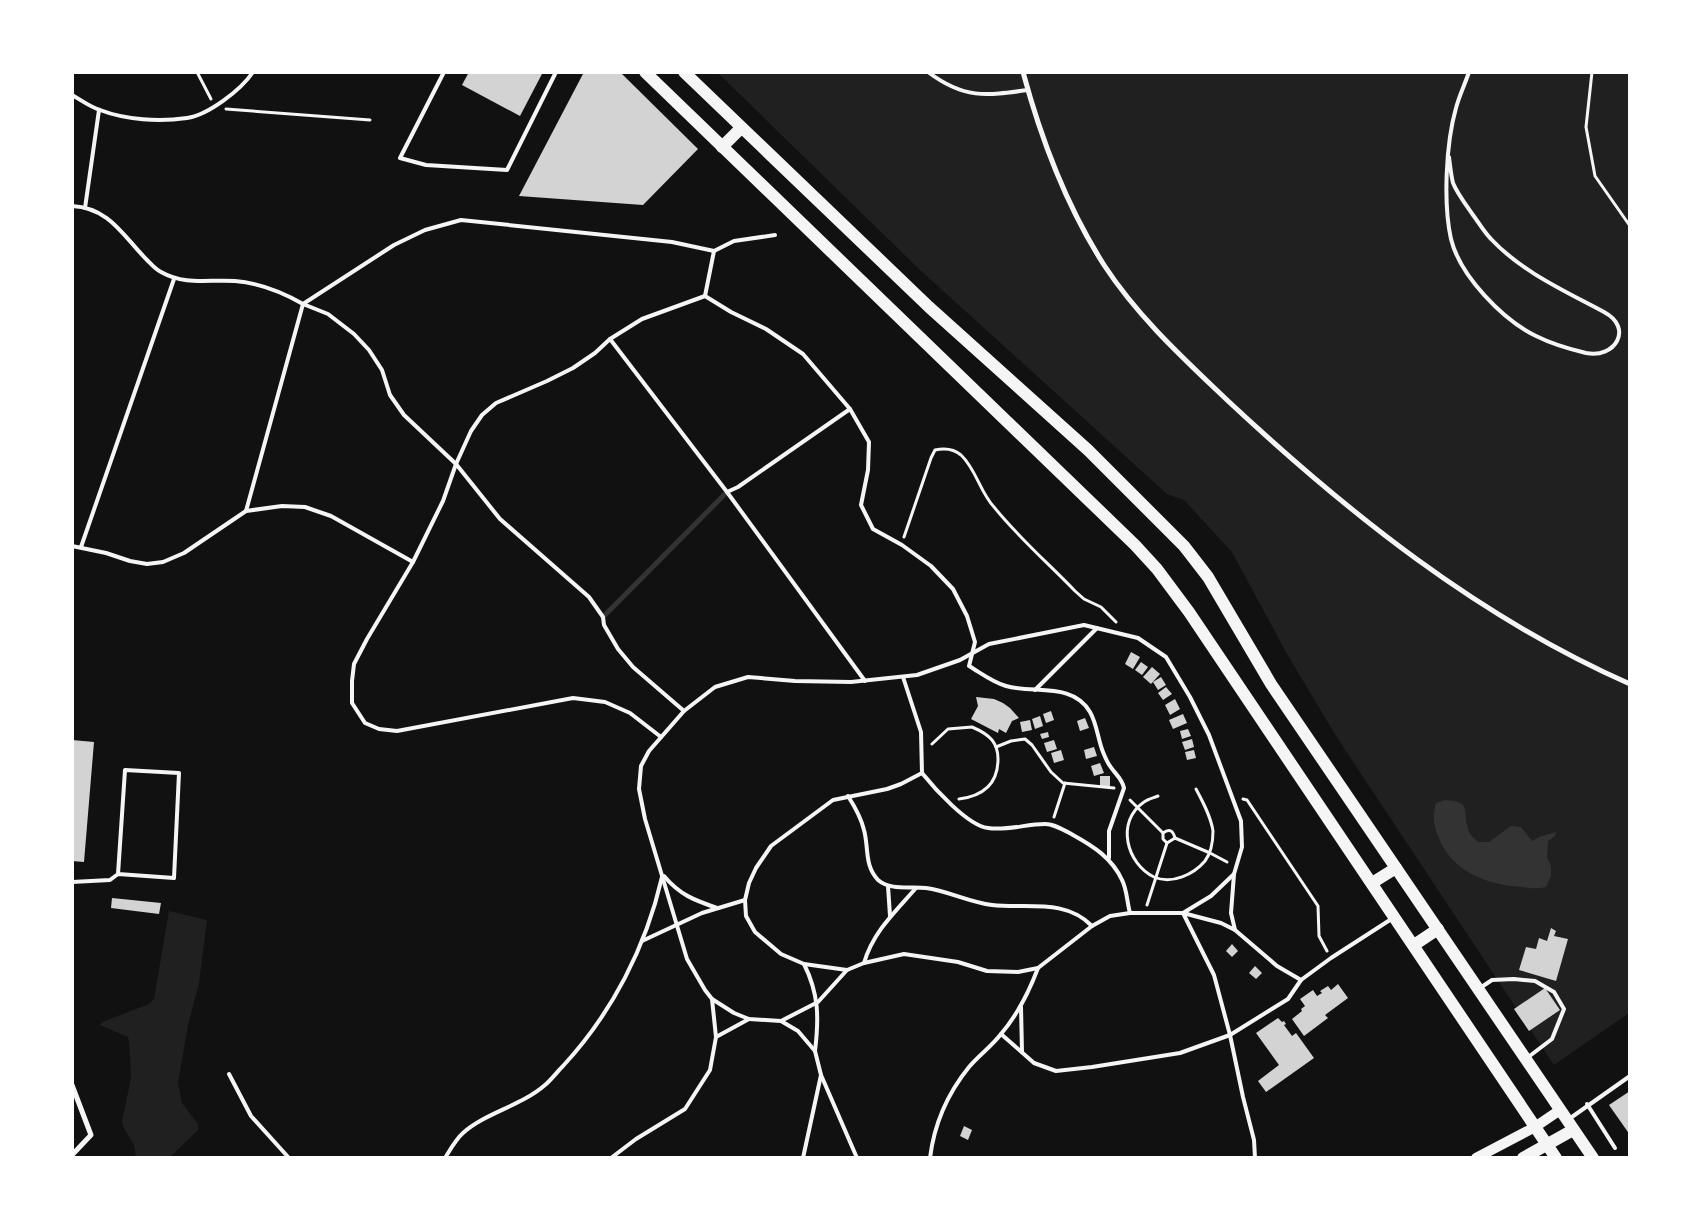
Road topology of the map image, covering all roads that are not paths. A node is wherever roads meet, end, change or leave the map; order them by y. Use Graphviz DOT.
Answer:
graph roads {
  1 [pos="252,72"];
  2 [pos="444,72"];
  3 [pos="556,72"];
  4 [pos="645,72"];
  5 [pos="684,72"];
  6 [pos="928,72"];
  7 [pos="1023,72"];
  8 [pos="1470,72"];
  9 [pos="1028,90"];
  10 [pos="72,95"];
  11 [pos="99,110"];
  12 [pos="741,128"];
  13 [pos="722,147"];
  14 [pos="1449,156"];
  15 [pos="72,206"];
  16 [pos="85,208"];
  17 [pos="775,235"];
  18 [pos="714,251"];
  19 [pos="174,279"];
  20 [pos="705,296"];
  21 [pos="303,304"];
  22 [pos="610,339"];
  23 [pos="850,409"];
  24 [pos="456,464"];
  25 [pos="727,492"];
  26 [pos="246,511"];
  27 [pos="72,546"];
  28 [pos="81,547"];
  29 [pos="413,562"];
  30 [pos="1097,628"];
  31 [pos="972,653"];
  32 [pos="902,677"];
  33 [pos="865,681"];
  34 [pos="1630,684"];
  35 [pos="1036,690"];
  36 [pos="684,711"];
  37 [pos="661,737"];
  38 [pos="922,773"];
  39 [pos="848,796"];
  40 [pos="1109,858"];
  41 [pos="1396,868"];
  42 [pos="118,874"];
  43 [pos="1234,874"];
  44 [pos="662,875"];
  45 [pos="72,882"];
  46 [pos="1372,883"];
  47 [pos="888,886"];
  48 [pos="916,888"];
  49 [pos="745,900"];
  50 [pos="718,908"];
  51 [pos="1130,913"];
  52 [pos="1183,913"];
  53 [pos="890,916"];
  54 [pos="1395,917"];
  55 [pos="676,924"];
  56 [pos="1092,926"];
  57 [pos="1438,929"];
  58 [pos="1235,930"];
  59 [pos="642,941"];
  60 [pos="1414,945"];
  61 [pos="804,964"];
  62 [pos="864,964"];
  63 [pos="1038,968"];
  64 [pos="847,970"];
  65 [pos="1301,980"];
  66 [pos="1478,989"];
  67 [pos="712,999"];
  68 [pos="818,1002"];
  69 [pos="1021,1007"];
  70 [pos="748,1019"];
  71 [pos="781,1021"];
  72 [pos="1001,1034"];
  73 [pos="1230,1035"];
  74 [pos="716,1037"];
  75 [pos="815,1051"];
  76 [pos="1022,1052"];
  77 [pos="1525,1059"];
  78 [pos="229,1074"];
  79 [pos="821,1074"];
  80 [pos="1630,1076"];
  81 [pos="72,1085"];
  82 [pos="1588,1104"];
  83 [pos="1567,1120"];
  84 [pos="1535,1126"];
  85 [pos="1548,1145"];
  86 [pos="1615,1148"];
  87 [pos="72,1154"];
  88 [pos="289,1158"];
  89 [pos="445,1158"];
  90 [pos="611,1158"];
  91 [pos="804,1158"];
  92 [pos="857,1158"];
  93 [pos="930,1158"];
  94 [pos="1255,1158"];
  95 [pos="1476,1158"];
  96 [pos="1523,1158"];
  97 [pos="1556,1158"];
  98 [pos="1593,1158"];
  1 -- 11 [label="lane"];
  2 -- 3 [label="lane"];
  4 -- 13 [label="main road"];
  5 -- 12 [label="main road"];
  6 -- 9 [label="lane"];
  7 -- 9 [label="street"];
  8 -- 14 [label="lane"];
  9 -- 34 [label="street"];
  10 -- 11 [label="lane"];
  11 -- 16 [label="lane"];
  12 -- 13 [label="main road"];
  12 -- 41 [label="main road"];
  13 -- 46 [label="main road"];
  14 -- 14 [label="lane"];
  15 -- 16 [label="lane"];
  16 -- 19 [label="lane"];
  17 -- 18 [label="lane"];
  18 -- 20 [label="lane"];
  18 -- 21 [label="lane"];
  19 -- 21 [label="lane"];
  19 -- 28 [label="lane"];
  20 -- 22 [label="lane"];
  20 -- 23 [label="lane"];
  21 -- 24 [label="lane"];
  21 -- 26 [label="lane"];
  22 -- 24 [label="lane"];
  22 -- 25 [label="lane"];
  23 -- 25 [label="lane"];
  23 -- 31 [label="lane"];
  24 -- 29 [label="lane"];
  24 -- 36 [label="lane"];
  25 -- 33 [label="lane"];
  26 -- 28 [label="lane"];
  26 -- 29 [label="lane"];
  27 -- 28 [label="lane"];
  29 -- 37 [label="lane"];
  30 -- 31 [label="lane"];
  30 -- 35 [label="lane"];
  30 -- 43 [label="lane"];
  31 -- 32 [label="lane"];
  31 -- 35 [label="lane"];
  32 -- 33 [label="lane"];
  32 -- 38 [label="lane"];
  33 -- 36 [label="lane"];
  35 -- 40 [label="lane"];
  36 -- 37 [label="lane"];
  37 -- 44 [label="lane"];
  38 -- 39 [label="lane"];
  38 -- 40 [label="lane"];
  39 -- 47 [label="lane"];
  39 -- 49 [label="lane"];
  40 -- 51 [label="lane"];
  41 -- 46 [label="main road"];
  41 -- 57 [label="main road"];
  42 -- 42 [label="lane"];
  42 -- 45 [label="lane"];
  43 -- 52 [label="lane"];
  43 -- 58 [label="lane"];
  44 -- 50 [label="lane"];
  44 -- 55 [label="lane"];
  44 -- 59 [label="lane"];
  46 -- 54 [label="main road"];
  47 -- 48 [label="lane"];
  47 -- 53 [label="lane"];
  48 -- 53 [label="lane"];
  48 -- 56 [label="lane"];
  49 -- 50 [label="lane"];
  49 -- 61 [label="lane"];
  50 -- 55 [label="lane"];
  51 -- 52 [label="lane"];
  51 -- 56 [label="lane"];
  52 -- 58 [label="lane"];
  52 -- 73 [label="lane"];
  53 -- 62 [label="lane"];
  54 -- 60 [label="main road"];
  54 -- 65 [label="lane"];
  55 -- 59 [label="lane"];
  55 -- 67 [label="lane"];
  56 -- 63 [label="lane"];
  57 -- 60 [label="main road"];
  57 -- 66 [label="main road"];
  58 -- 65 [label="lane"];
  59 -- 89 [label="lane"];
  60 -- 84 [label="main road"];
  61 -- 64 [label="lane"];
  61 -- 68 [label="lane"];
  62 -- 63 [label="lane"];
  62 -- 64 [label="lane"];
  63 -- 69 [label="lane"];
  64 -- 68 [label="lane"];
  65 -- 73 [label="lane"];
  66 -- 77 [label="main road"];
  66 -- 77 [label="lane"];
  67 -- 70 [label="lane"];
  67 -- 74 [label="lane"];
  68 -- 71 [label="lane"];
  68 -- 75 [label="lane"];
  69 -- 72 [label="lane"];
  69 -- 76 [label="lane"];
  70 -- 71 [label="lane"];
  70 -- 74 [label="lane"];
  71 -- 75 [label="lane"];
  72 -- 76 [label="lane"];
  72 -- 93 [label="lane"];
  73 -- 76 [label="lane"];
  73 -- 94 [label="lane"];
  74 -- 90 [label="lane"];
  75 -- 79 [label="lane"];
  77 -- 83 [label="main road"];
  78 -- 88 [label="lane"];
  79 -- 91 [label="lane"];
  79 -- 92 [label="lane"];
  80 -- 82 [label="lane"];
  81 -- 87 [label="street"];
  82 -- 83 [label="lane"];
  82 -- 86 [label="lane"];
  83 -- 84 [label="main road"];
  83 -- 85 [label="main road"];
  83 -- 98 [label="main road"];
  84 -- 85 [label="main road"];
  84 -- 95 [label="main road"];
  85 -- 96 [label="main road"];
  85 -- 97 [label="main road"];
}
